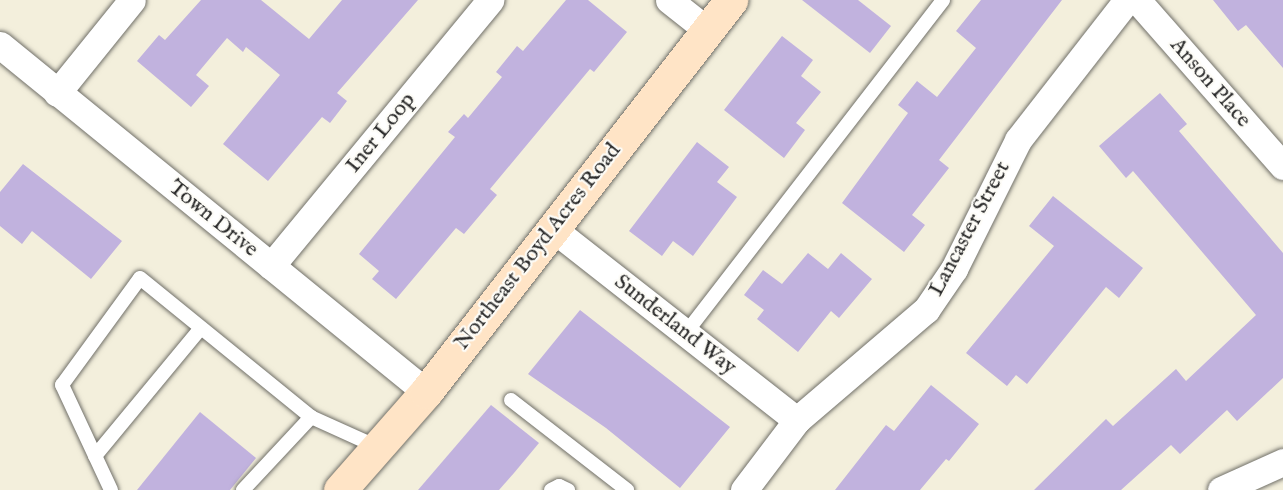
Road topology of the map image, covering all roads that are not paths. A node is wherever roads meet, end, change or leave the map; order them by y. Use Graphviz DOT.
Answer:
graph roads {
  1 [pos="132,0"];
  2 [pos="490,0"];
  3 [pos="669,0"];
  4 [pos="731,0"];
  5 [pos="943,0"];
  6 [pos="1127,0"];
  7 [pos="1137,0"];
  8 [pos="707,30"];
  9 [pos="0,45"];
  10 [pos="57,93"];
  11 [pos="1283,166"];
  12 [pos="553,230"];
  13 [pos="272,266"];
  14 [pos="201,327"];
  15 [pos="685,334"];
  16 [pos="426,392"];
  17 [pos="511,400"];
  18 [pos="311,417"];
  19 [pos="797,420"];
  20 [pos="377,447"];
  21 [pos="95,456"];
  22 [pos="1283,462"];
  23 [pos="111,490"];
  24 [pos="243,490"];
  25 [pos="340,490"];
  26 [pos="551,490"];
  27 [pos="568,490"];
  28 [pos="627,490"];
  29 [pos="744,490"];
  30 [pos="1221,490"];
  1 -- 10 [label="street"];
  2 -- 13 [label="street, Iner Loop"];
  3 -- 8 [label="street"];
  4 -- 8 [label="street, Northeast Boyd Acres Road"];
  5 -- 15 [label="lane"];
  6 -- 19 [label="street, Lancaster Street"];
  7 -- 11 [label="street, Anson Place"];
  8 -- 12 [label="street, Northeast Boyd Acres Road"];
  9 -- 10 [label="street, Town Drive"];
  10 -- 13 [label="street, Town Drive"];
  12 -- 15 [label="street, Sunderland Way"];
  12 -- 16 [label="street, Northeast Boyd Acres Road"];
  13 -- 16 [label="street, Town Drive"];
  14 -- 18 [label="lane"];
  14 -- 21 [label="lane"];
  14 -- 21 [label="lane"];
  15 -- 19 [label="street, Sunderland Way"];
  16 -- 20 [label="street, Northeast Boyd Acres Road"];
  17 -- 28 [label="lane"];
  18 -- 20 [label="lane"];
  18 -- 24 [label="lane"];
  19 -- 29 [label="street, Lancaster Street"];
  20 -- 25 [label="street, Northeast Boyd Acres Road"];
  21 -- 23 [label="lane"];
  22 -- 30 [label="street"];
  26 -- 27 [label="lane"];
}
